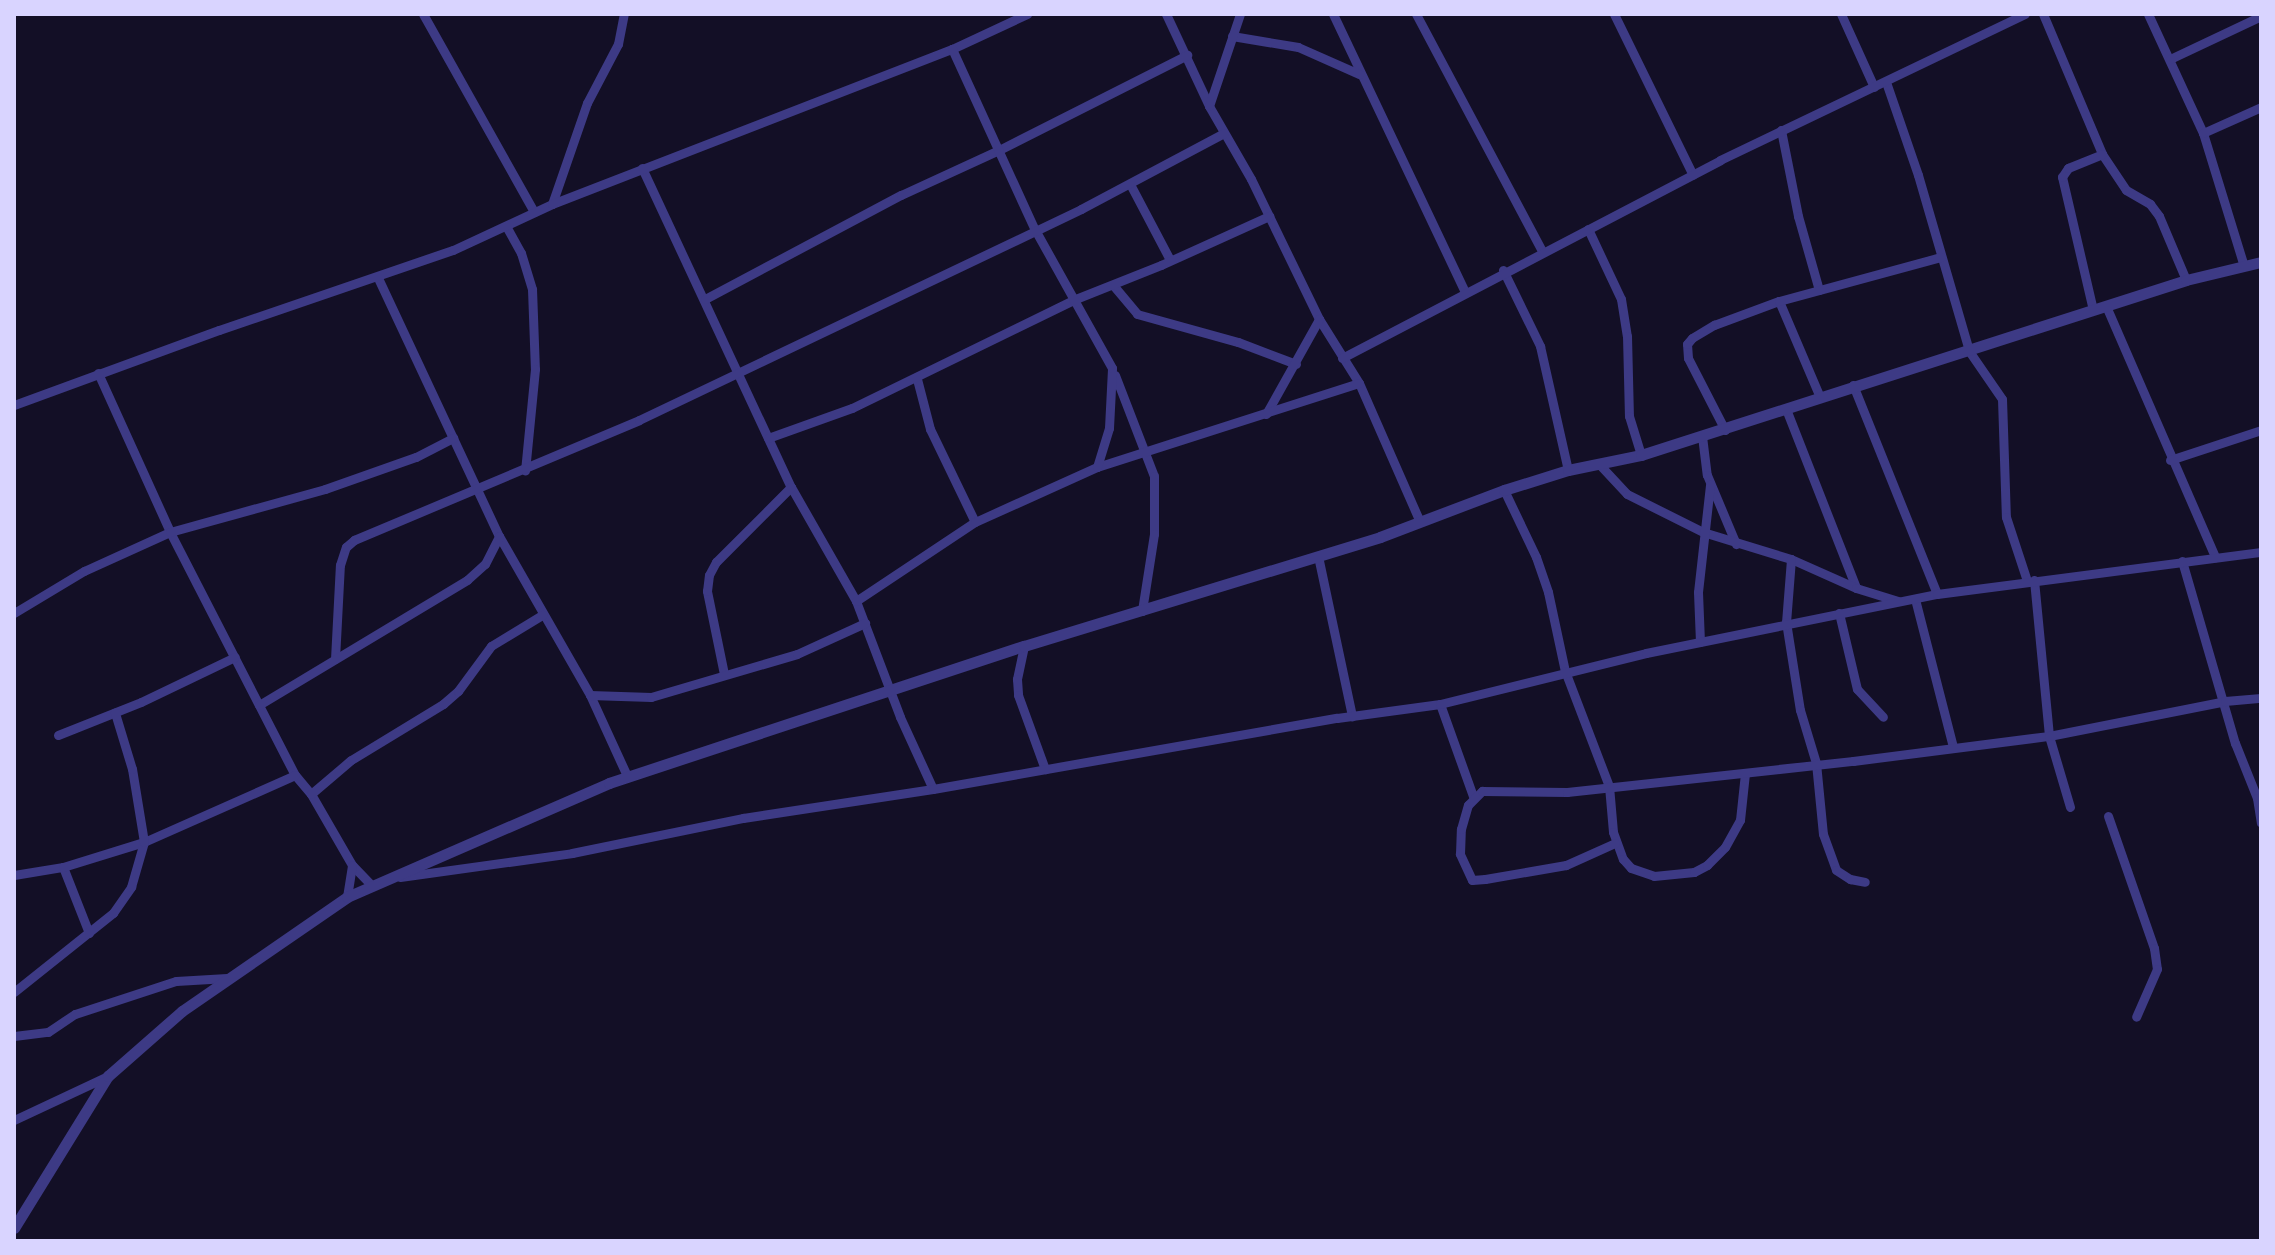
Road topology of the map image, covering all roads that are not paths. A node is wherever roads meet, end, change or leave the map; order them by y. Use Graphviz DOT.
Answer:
graph roads {
  1 [pos="423,14"];
  2 [pos="624,14"];
  3 [pos="1027,14"];
  4 [pos="1166,14"];
  5 [pos="1240,14"];
  6 [pos="1416,14"];
  7 [pos="1614,14"];
  8 [pos="1841,14"];
  9 [pos="2025,14"];
  10 [pos="2043,14"];
  11 [pos="2148,14"];
  12 [pos="1337,15"];
  13 [pos="2261,16"];
  14 [pos="1014,17"];
  15 [pos="1232,36"];
  16 [pos="952,49"];
  17 [pos="1187,55"];
  18 [pos="2170,59"];
  19 [pos="1359,74"];
  20 [pos="1886,82"];
  21 [pos="1874,87"];
  22 [pos="1209,106"];
  23 [pos="2261,107"];
  24 [pos="1781,130"];
  25 [pos="1224,133"];
  26 [pos="2203,133"];
  27 [pos="999,150"];
  28 [pos="2102,154"];
  29 [pos="642,168"];
  30 [pos="1693,175"];
  31 [pos="1130,184"];
  32 [pos="552,204"];
  33 [pos="534,212"];
  34 [pos="1269,216"];
  35 [pos="506,226"];
  36 [pos="1034,228"];
  37 [pos="1588,229"];
  38 [pos="1542,251"];
  39 [pos="1941,257"];
  40 [pos="1170,260"];
  41 [pos="2261,262"];
  42 [pos="2244,266"];
  43 [pos="1503,270"];
  44 [pos="378,278"];
  45 [pos="2186,280"];
  46 [pos="1113,285"];
  47 [pos="1819,290"];
  48 [pos="1465,292"];
  49 [pos="705,299"];
  50 [pos="1073,300"];
  51 [pos="1779,301"];
  52 [pos="2106,306"];
  53 [pos="2093,310"];
  54 [pos="1319,319"];
  55 [pos="1969,351"];
  56 [pos="1342,358"];
  57 [pos="1296,364"];
  58 [pos="1112,368"];
  59 [pos="737,372"];
  60 [pos="98,373"];
  61 [pos="917,379"];
  62 [pos="1359,383"];
  63 [pos="1853,385"];
  64 [pos="1820,397"];
  65 [pos="14,405"];
  66 [pos="1786,409"];
  67 [pos="1266,414"];
  68 [pos="1725,430"];
  69 [pos="2261,430"];
  70 [pos="1702,436"];
  71 [pos="453,438"];
  72 [pos="768,438"];
  73 [pos="1146,451"];
  74 [pos="1641,455"];
  75 [pos="2170,460"];
  76 [pos="1599,464"];
  77 [pos="1097,467"];
  78 [pos="1568,470"];
  79 [pos="525,471"];
  80 [pos="1710,485"];
  81 [pos="791,487"];
  82 [pos="479,488"];
  83 [pos="1504,490"];
  84 [pos="975,522"];
  85 [pos="1420,522"];
  86 [pos="170,532"];
  87 [pos="1703,532"];
  88 [pos="499,536"];
  89 [pos="1736,544"];
  90 [pos="2261,552"];
  91 [pos="1318,556"];
  92 [pos="2215,557"];
  93 [pos="1791,559"];
  94 [pos="2182,561"];
  95 [pos="2031,580"];
  96 [pos="1856,588"];
  97 [pos="1937,594"];
  98 [pos="1915,599"];
  99 [pos="856,601"];
  100 [pos="1901,602"];
  101 [pos="1142,611"];
  102 [pos="14,613"];
  103 [pos="1839,613"];
  104 [pos="542,615"];
  105 [pos="1786,622"];
  106 [pos="865,623"];
  107 [pos="1700,642"];
  108 [pos="1024,646"];
  109 [pos="235,657"];
  110 [pos="335,659"];
  111 [pos="1565,671"];
  112 [pos="724,674"];
  113 [pos="889,689"];
  114 [pos="590,695"];
  115 [pos="2261,698"];
  116 [pos="2225,701"];
  117 [pos="1440,704"];
  118 [pos="259,705"];
  119 [pos="115,713"];
  120 [pos="1352,716"];
  121 [pos="1883,717"];
  122 [pos="58,735"];
  123 [pos="2049,736"];
  124 [pos="1953,747"];
  125 [pos="1816,763"];
  126 [pos="1045,769"];
  127 [pos="1745,773"];
  128 [pos="295,775"];
  129 [pos="627,776"];
  130 [pos="1609,786"];
  131 [pos="933,789"];
  132 [pos="311,794"];
  133 [pos="1473,796"];
  134 [pos="2070,807"];
  135 [pos="2108,816"];
  136 [pos="2261,823"];
  137 [pos="144,842"];
  138 [pos="1615,843"];
  139 [pos="352,865"];
  140 [pos="63,867"];
  141 [pos="14,875"];
  142 [pos="393,878"];
  143 [pos="1865,882"];
  144 [pos="372,886"];
  145 [pos="347,897"];
  146 [pos="89,933"];
  147 [pos="227,978"];
  148 [pos="14,992"];
  149 [pos="2136,1017"];
  150 [pos="14,1036"];
  151 [pos="108,1076"];
  152 [pos="14,1120"];
  153 [pos="14,1228"];
  1 -- 33 [label="street"];
  2 -- 32 [label="street"];
  3 -- 14 [label="street"];
  4 -- 17 [label="street"];
  5 -- 15 [label="street"];
  6 -- 38 [label="street"];
  7 -- 30 [label="street"];
  8 -- 21 [label="street"];
  9 -- 20 [label="street"];
  10 -- 28 [label="street"];
  11 -- 18 [label="street"];
  12 -- 19 [label="street"];
  13 -- 18 [label="street"];
  14 -- 16 [label="street"];
  15 -- 19 [label="street"];
  15 -- 22 [label="street"];
  16 -- 27 [label="street"];
  16 -- 29 [label="street"];
  17 -- 22 [label="street"];
  17 -- 27 [label="street"];
  18 -- 26 [label="street"];
  19 -- 48 [label="street"];
  20 -- 21 [label="street"];
  20 -- 39 [label="street"];
  21 -- 24 [label="street"];
  22 -- 25 [label="street"];
  23 -- 26 [label="street"];
  24 -- 30 [label="street"];
  24 -- 47 [label="street"];
  25 -- 31 [label="street"];
  25 -- 34 [label="street"];
  26 -- 42 [label="street"];
  27 -- 36 [label="street"];
  27 -- 49 [label="street"];
  28 -- 45 [label="street"];
  28 -- 53 [label="street"];
  29 -- 32 [label="street"];
  29 -- 49 [label="street"];
  30 -- 37 [label="street"];
  31 -- 36 [label="street"];
  31 -- 40 [label="street"];
  32 -- 33 [label="street"];
  33 -- 35 [label="street"];
  34 -- 40 [label="street"];
  34 -- 54 [label="street"];
  35 -- 44 [label="street"];
  35 -- 79 [label="street"];
  36 -- 50 [label="street"];
  36 -- 59 [label="street"];
  37 -- 38 [label="street"];
  37 -- 74 [label="street"];
  38 -- 43 [label="street"];
  39 -- 47 [label="street"];
  39 -- 55 [label="street"];
  40 -- 46 [label="street"];
  41 -- 42 [label="street"];
  42 -- 45 [label="street"];
  43 -- 48 [label="street"];
  43 -- 78 [label="street"];
  44 -- 60 [label="street"];
  44 -- 71 [label="street"];
  45 -- 52 [label="street"];
  46 -- 50 [label="street"];
  46 -- 57 [label="street"];
  47 -- 51 [label="street"];
  48 -- 56 [label="street"];
  49 -- 59 [label="street"];
  50 -- 58 [label="street"];
  50 -- 61 [label="street"];
  51 -- 64 [label="street"];
  51 -- 68 [label="street"];
  52 -- 53 [label="street"];
  52 -- 75 [label="street"];
  53 -- 55 [label="street"];
  54 -- 56 [label="street"];
  54 -- 57 [label="street"];
  55 -- 63 [label="street"];
  55 -- 95 [label="street"];
  56 -- 62 [label="street"];
  57 -- 67 [label="street"];
  58 -- 73 [label="street"];
  58 -- 77 [label="street"];
  59 -- 72 [label="street"];
  59 -- 79 [label="street"];
  60 -- 65 [label="street"];
  60 -- 86 [label="street"];
  61 -- 72 [label="street"];
  61 -- 84 [label="street"];
  62 -- 67 [label="street"];
  62 -- 85 [label="street"];
  63 -- 64 [label="street"];
  63 -- 97 [label="street"];
  64 -- 66 [label="street"];
  66 -- 68 [label="street"];
  66 -- 96 [label="street"];
  67 -- 73 [label="street"];
  68 -- 70 [label="street"];
  69 -- 75 [label="street"];
  70 -- 74 [label="street"];
  70 -- 80 [label="street"];
  71 -- 82 [label="street"];
  71 -- 86 [label="street"];
  72 -- 81 [label="street"];
  73 -- 77 [label="street"];
  73 -- 101 [label="street"];
  74 -- 76 [label="street"];
  75 -- 92 [label="street"];
  76 -- 78 [label="street"];
  76 -- 87 [label="street"];
  77 -- 84 [label="street"];
  78 -- 83 [label="street"];
  79 -- 82 [label="street"];
  80 -- 87 [label="street"];
  80 -- 89 [label="street"];
  81 -- 99 [label="street"];
  81 -- 112 [label="street"];
  82 -- 88 [label="street"];
  82 -- 110 [label="street"];
  83 -- 85 [label="street"];
  83 -- 111 [label="street"];
  84 -- 99 [label="street"];
  85 -- 91 [label="street"];
  86 -- 102 [label="street"];
  86 -- 109 [label="street"];
  87 -- 89 [label="street"];
  87 -- 107 [label="street"];
  88 -- 104 [label="street"];
  88 -- 110 [label="street"];
  89 -- 93 [label="street"];
  90 -- 92 [label="street"];
  91 -- 101 [label="street"];
  91 -- 120 [label="street"];
  92 -- 94 [label="street"];
  93 -- 96 [label="street"];
  93 -- 105 [label="street"];
  94 -- 95 [label="street"];
  94 -- 116 [label="street"];
  95 -- 97 [label="street"];
  95 -- 123 [label="street"];
  96 -- 100 [label="street"];
  97 -- 98 [label="street"];
  98 -- 100 [label="street"];
  98 -- 124 [label="street"];
  99 -- 106 [label="street"];
  100 -- 103 [label="street"];
  101 -- 108 [label="street"];
  103 -- 105 [label="street"];
  103 -- 121 [label="street"];
  104 -- 114 [label="street"];
  104 -- 132 [label="street"];
  105 -- 107 [label="street"];
  105 -- 125 [label="street"];
  106 -- 112 [label="street"];
  106 -- 113 [label="street"];
  107 -- 111 [label="street"];
  108 -- 113 [label="street"];
  108 -- 126 [label="street"];
  109 -- 118 [label="street"];
  109 -- 119 [label="street"];
  110 -- 118 [label="street"];
  111 -- 117 [label="street"];
  111 -- 130 [label="street"];
  112 -- 114 [label="street"];
  113 -- 129 [label="street"];
  113 -- 131 [label="street"];
  114 -- 129 [label="street"];
  115 -- 116 [label="street"];
  116 -- 123 [label="street"];
  116 -- 136 [label="street"];
  117 -- 120 [label="street"];
  117 -- 133 [label="street"];
  118 -- 128 [label="street"];
  119 -- 122 [label="street"];
  119 -- 137 [label="street"];
  120 -- 126 [label="street"];
  123 -- 124 [label="street"];
  123 -- 134 [label="street"];
  124 -- 125 [label="street"];
  125 -- 127 [label="street"];
  125 -- 143 [label="street"];
  126 -- 131 [label="street"];
  127 -- 130 [label="street"];
  127 -- 138 [label="street"];
  128 -- 132 [label="street"];
  128 -- 137 [label="street"];
  129 -- 142 [label="street"];
  130 -- 133 [label="street"];
  130 -- 138 [label="street"];
  131 -- 142 [label="street"];
  132 -- 139 [label="street"];
  133 -- 138 [label="street"];
  135 -- 149 [label="street"];
  137 -- 140 [label="street"];
  137 -- 146 [label="street"];
  139 -- 144 [label="street"];
  139 -- 145 [label="street"];
  140 -- 141 [label="street"];
  140 -- 146 [label="street"];
  142 -- 144 [label="street"];
  144 -- 145 [label="street"];
  145 -- 147 [label="street"];
  146 -- 148 [label="street"];
  147 -- 150 [label="street"];
  147 -- 151 [label="street"];
  151 -- 152 [label="street"];
  151 -- 153 [label="street"];
}
